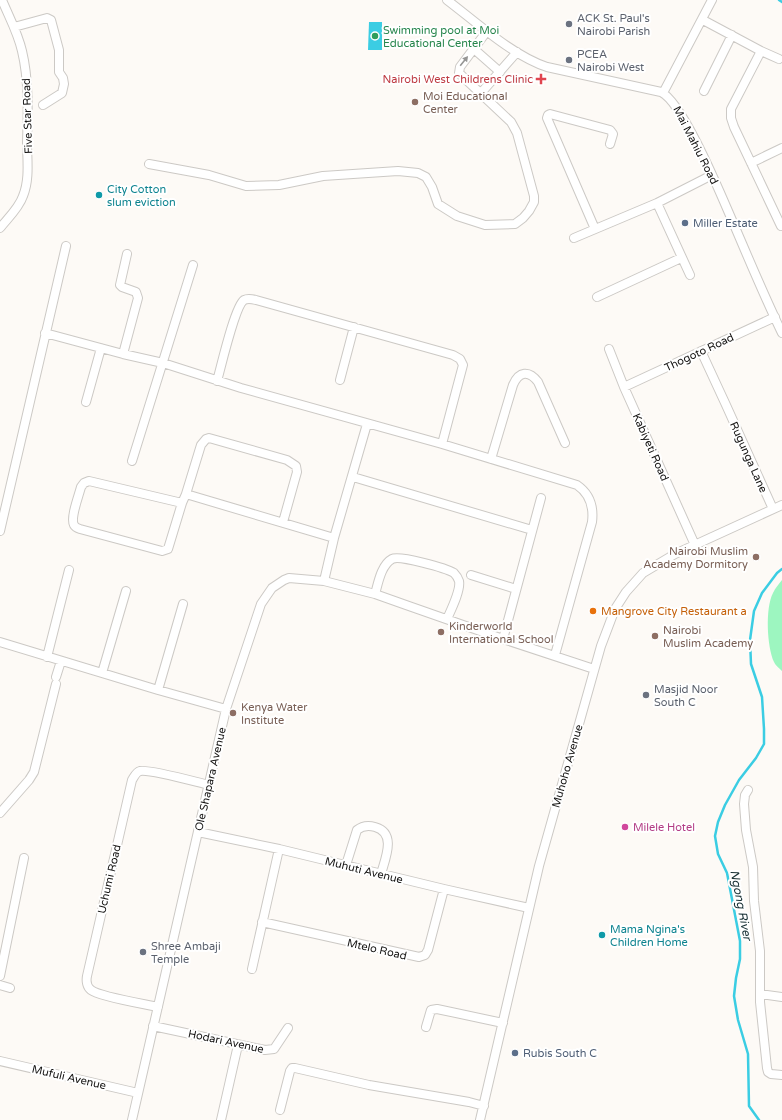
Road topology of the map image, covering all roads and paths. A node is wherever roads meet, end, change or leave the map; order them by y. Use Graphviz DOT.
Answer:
graph roads {
  1 [pos="2,0"];
  2 [pos="447,0"];
  3 [pos="712,0"];
  4 [pos="703,20"];
  5 [pos="14,28"];
  6 [pos="487,31"];
  7 [pos="732,35"];
  8 [pos="474,49"];
  9 [pos="761,51"];
  10 [pos="517,52"];
  11 [pos="779,59"];
  12 [pos="500,72"];
  13 [pos="704,91"];
  14 [pos="481,93"];
  15 [pos="663,93"];
  16 [pos="43,105"];
  17 [pos="610,144"];
  18 [pos="782,148"];
  19 [pos="751,163"];
  20 [pos="149,164"];
  21 [pos="712,175"];
  22 [pos="657,203"];
  23 [pos="781,226"];
  24 [pos="0,228"];
  25 [pos="595,229"];
  26 [pos="574,238"];
  27 [pos="66,246"];
  28 [pos="127,254"];
  29 [pos="681,258"];
  30 [pos="193,265"];
  31 [pos="690,275"];
  32 [pos="597,297"];
  33 [pos="774,317"];
  34 [pos="354,327"];
  35 [pos="45,332"];
  36 [pos="782,333"];
  37 [pos="101,348"];
  38 [pos="609,349"];
  39 [pos="701,351"];
  40 [pos="123,354"];
  41 [pos="163,363"];
  42 [pos="340,380"];
  43 [pos="217,381"];
  44 [pos="624,387"];
  45 [pos="86,402"];
  46 [pos="367,424"];
  47 [pos="565,443"];
  48 [pos="442,444"];
  49 [pos="490,459"];
  50 [pos="132,461"];
  51 [pos="353,477"];
  52 [pos="186,494"];
  53 [pos="540,498"];
  54 [pos="182,503"];
  55 [pos="782,505"];
  56 [pos="773,509"];
  57 [pos="283,522"];
  58 [pos="0,530"];
  59 [pos="532,530"];
  60 [pos="334,538"];
  61 [pos="695,545"];
  62 [pos="69,570"];
  63 [pos="471,575"];
  64 [pos="324,581"];
  65 [pos="516,589"];
  66 [pos="126,591"];
  67 [pos="375,594"];
  68 [pos="183,604"];
  69 [pos="447,619"];
  70 [pos="502,639"];
  71 [pos="0,642"];
  72 [pos="555,655"];
  73 [pos="47,657"];
  74 [pos="61,661"];
  75 [pos="594,669"];
  76 [pos="102,673"];
  77 [pos="158,690"];
  78 [pos="226,709"];
  79 [pos="208,785"];
  80 [pos="748,790"];
  81 [pos="0,813"];
  82 [pos="198,832"];
  83 [pos="279,849"];
  84 [pos="24,858"];
  85 [pos="346,865"];
  86 [pos="381,874"];
  87 [pos="444,890"];
  88 [pos="529,908"];
  89 [pos="262,922"];
  90 [pos="252,969"];
  91 [pos="0,976"];
  92 [pos="0,985"];
  93 [pos="10,988"];
  94 [pos="760,994"];
  95 [pos="782,997"];
  96 [pos="158,1007"];
  97 [pos="503,1023"];
  98 [pos="153,1026"];
  99 [pos="426,1027"];
  100 [pos="288,1028"];
  101 [pos="238,1045"];
  102 [pos="0,1061"];
  103 [pos="782,1075"];
  104 [pos="138,1093"];
  105 [pos="484,1106"];
  106 [pos="280,1110"];
  107 [pos="132,1120"];
  108 [pos="222,1120"];
  109 [pos="480,1120"];
  1 -- 5 [label="street, Five Star Road"];
  2 -- 6 [label="street"];
  3 -- 4 [label="street"];
  4 -- 7 [label="street"];
  4 -- 15 [label="street"];
  5 -- 16 [label="street"];
  5 -- 24 [label="street, Five Star Road"];
  6 -- 8 [label="street"];
  6 -- 10 [label="street"];
  7 -- 9 [label="street"];
  7 -- 13 [label="street"];
  8 -- 12 [label="street"];
  14 -- 8 [label="street, one-way"];
  9 -- 11 [label="street"];
  9 -- 19 [label="street"];
  10 -- 12 [label="street"];
  10 -- 15 [label="street"];
  12 -- 14 [label="street"];
  14 -- 20 [label="street"];
  15 -- 21 [label="street, Mai Mahiu Road"];
  17 -- 25 [label="street"];
  18 -- 19 [label="street"];
  19 -- 23 [label="street"];
  21 -- 22 [label="street"];
  21 -- 33 [label="street, Mai Mahiu Road"];
  22 -- 25 [label="street"];
  22 -- 29 [label="street"];
  25 -- 26 [label="street"];
  27 -- 35 [label="street"];
  28 -- 40 [label="street"];
  29 -- 31 [label="street"];
  29 -- 32 [label="street"];
  30 -- 41 [label="street"];
  33 -- 36 [label="street, Mai Mahiu Road"];
  33 -- 39 [label="street, Thogoto Road"];
  34 -- 42 [label="street"];
  34 -- 43 [label="street"];
  34 -- 48 [label="street"];
  35 -- 37 [label="street"];
  35 -- 58 [label="street"];
  37 -- 40 [label="street"];
  37 -- 45 [label="street"];
  38 -- 44 [label="street, Kabiyeti Road"];
  39 -- 44 [label="street, Thogoto Road"];
  39 -- 56 [label="street, Rugunga Lane"];
  40 -- 41 [label="street"];
  41 -- 43 [label="street"];
  41 -- 50 [label="street"];
  43 -- 46 [label="street"];
  44 -- 61 [label="street, Kabiyeti Road"];
  46 -- 48 [label="street"];
  46 -- 51 [label="street"];
  47 -- 49 [label="street"];
  48 -- 49 [label="street"];
  49 -- 72 [label="street"];
  51 -- 59 [label="street"];
  51 -- 60 [label="street"];
  52 -- 54 [label="street"];
  52 -- 57 [label="street"];
  52 -- 57 [label="street"];
  53 -- 59 [label="street"];
  54 -- 54 [label="street"];
  55 -- 56 [label="street, Muhoho Avenue"];
  56 -- 61 [label="street, Muhoho Avenue"];
  57 -- 60 [label="street"];
  59 -- 65 [label="street"];
  60 -- 64 [label="street"];
  61 -- 75 [label="street, Muhoho Avenue"];
  62 -- 73 [label="street"];
  63 -- 65 [label="street"];
  64 -- 67 [label="street, Ole Shapara Avenue"];
  64 -- 78 [label="street, Ole Shapara Avenue"];
  65 -- 70 [label="street"];
  66 -- 76 [label="street"];
  67 -- 69 [label="street, Ole Shapara Avenue"];
  67 -- 69 [label="street"];
  68 -- 77 [label="street"];
  69 -- 70 [label="street, Ole Shapara Avenue"];
  70 -- 72 [label="street, Ole Shapara Avenue"];
  71 -- 73 [label="street"];
  72 -- 75 [label="street, Ole Shapara Avenue"];
  73 -- 74 [label="street"];
  74 -- 76 [label="street"];
  74 -- 81 [label="street"];
  75 -- 88 [label="street, Muhoho Avenue"];
  76 -- 77 [label="street"];
  77 -- 78 [label="street"];
  78 -- 79 [label="street, Ole Shapara Avenue"];
  79 -- 82 [label="street, Ole Shapara Avenue"];
  79 -- 96 [label="street, Uchumi Road"];
  80 -- 94 [label="street"];
  82 -- 83 [label="street, Muhuti Avenue"];
  82 -- 96 [label="street, Ole Shapara Avenue"];
  83 -- 85 [label="street, Muhuti Avenue"];
  83 -- 89 [label="street"];
  84 -- 91 [label="street"];
  85 -- 86 [label="street, Muhuti Avenue"];
  85 -- 86 [label="street"];
  86 -- 87 [label="street, Muhuti Avenue"];
  87 -- 88 [label="street, Muhuti Avenue"];
  87 -- 89 [label="street, Mtelo Road"];
  88 -- 97 [label="street, Muhoho Avenue"];
  89 -- 90 [label="street"];
  92 -- 93 [label="street"];
  94 -- 95 [label="street"];
  94 -- 103 [label="street"];
  96 -- 98 [label="street, Ole Shapara Avenue"];
  97 -- 99 [label="street"];
  97 -- 105 [label="street, Muhoho Avenue"];
  98 -- 101 [label="street, Hodari Avenue"];
  98 -- 104 [label="street, Ole Shapara Avenue"];
  100 -- 101 [label="street, Hodari Avenue"];
  101 -- 108 [label="street"];
  102 -- 104 [label="street, Mufuli Avenue"];
  104 -- 107 [label="street, Ole Shapara Avenue"];
  105 -- 106 [label="street"];
  105 -- 109 [label="street, Muhoho Avenue"];
}
